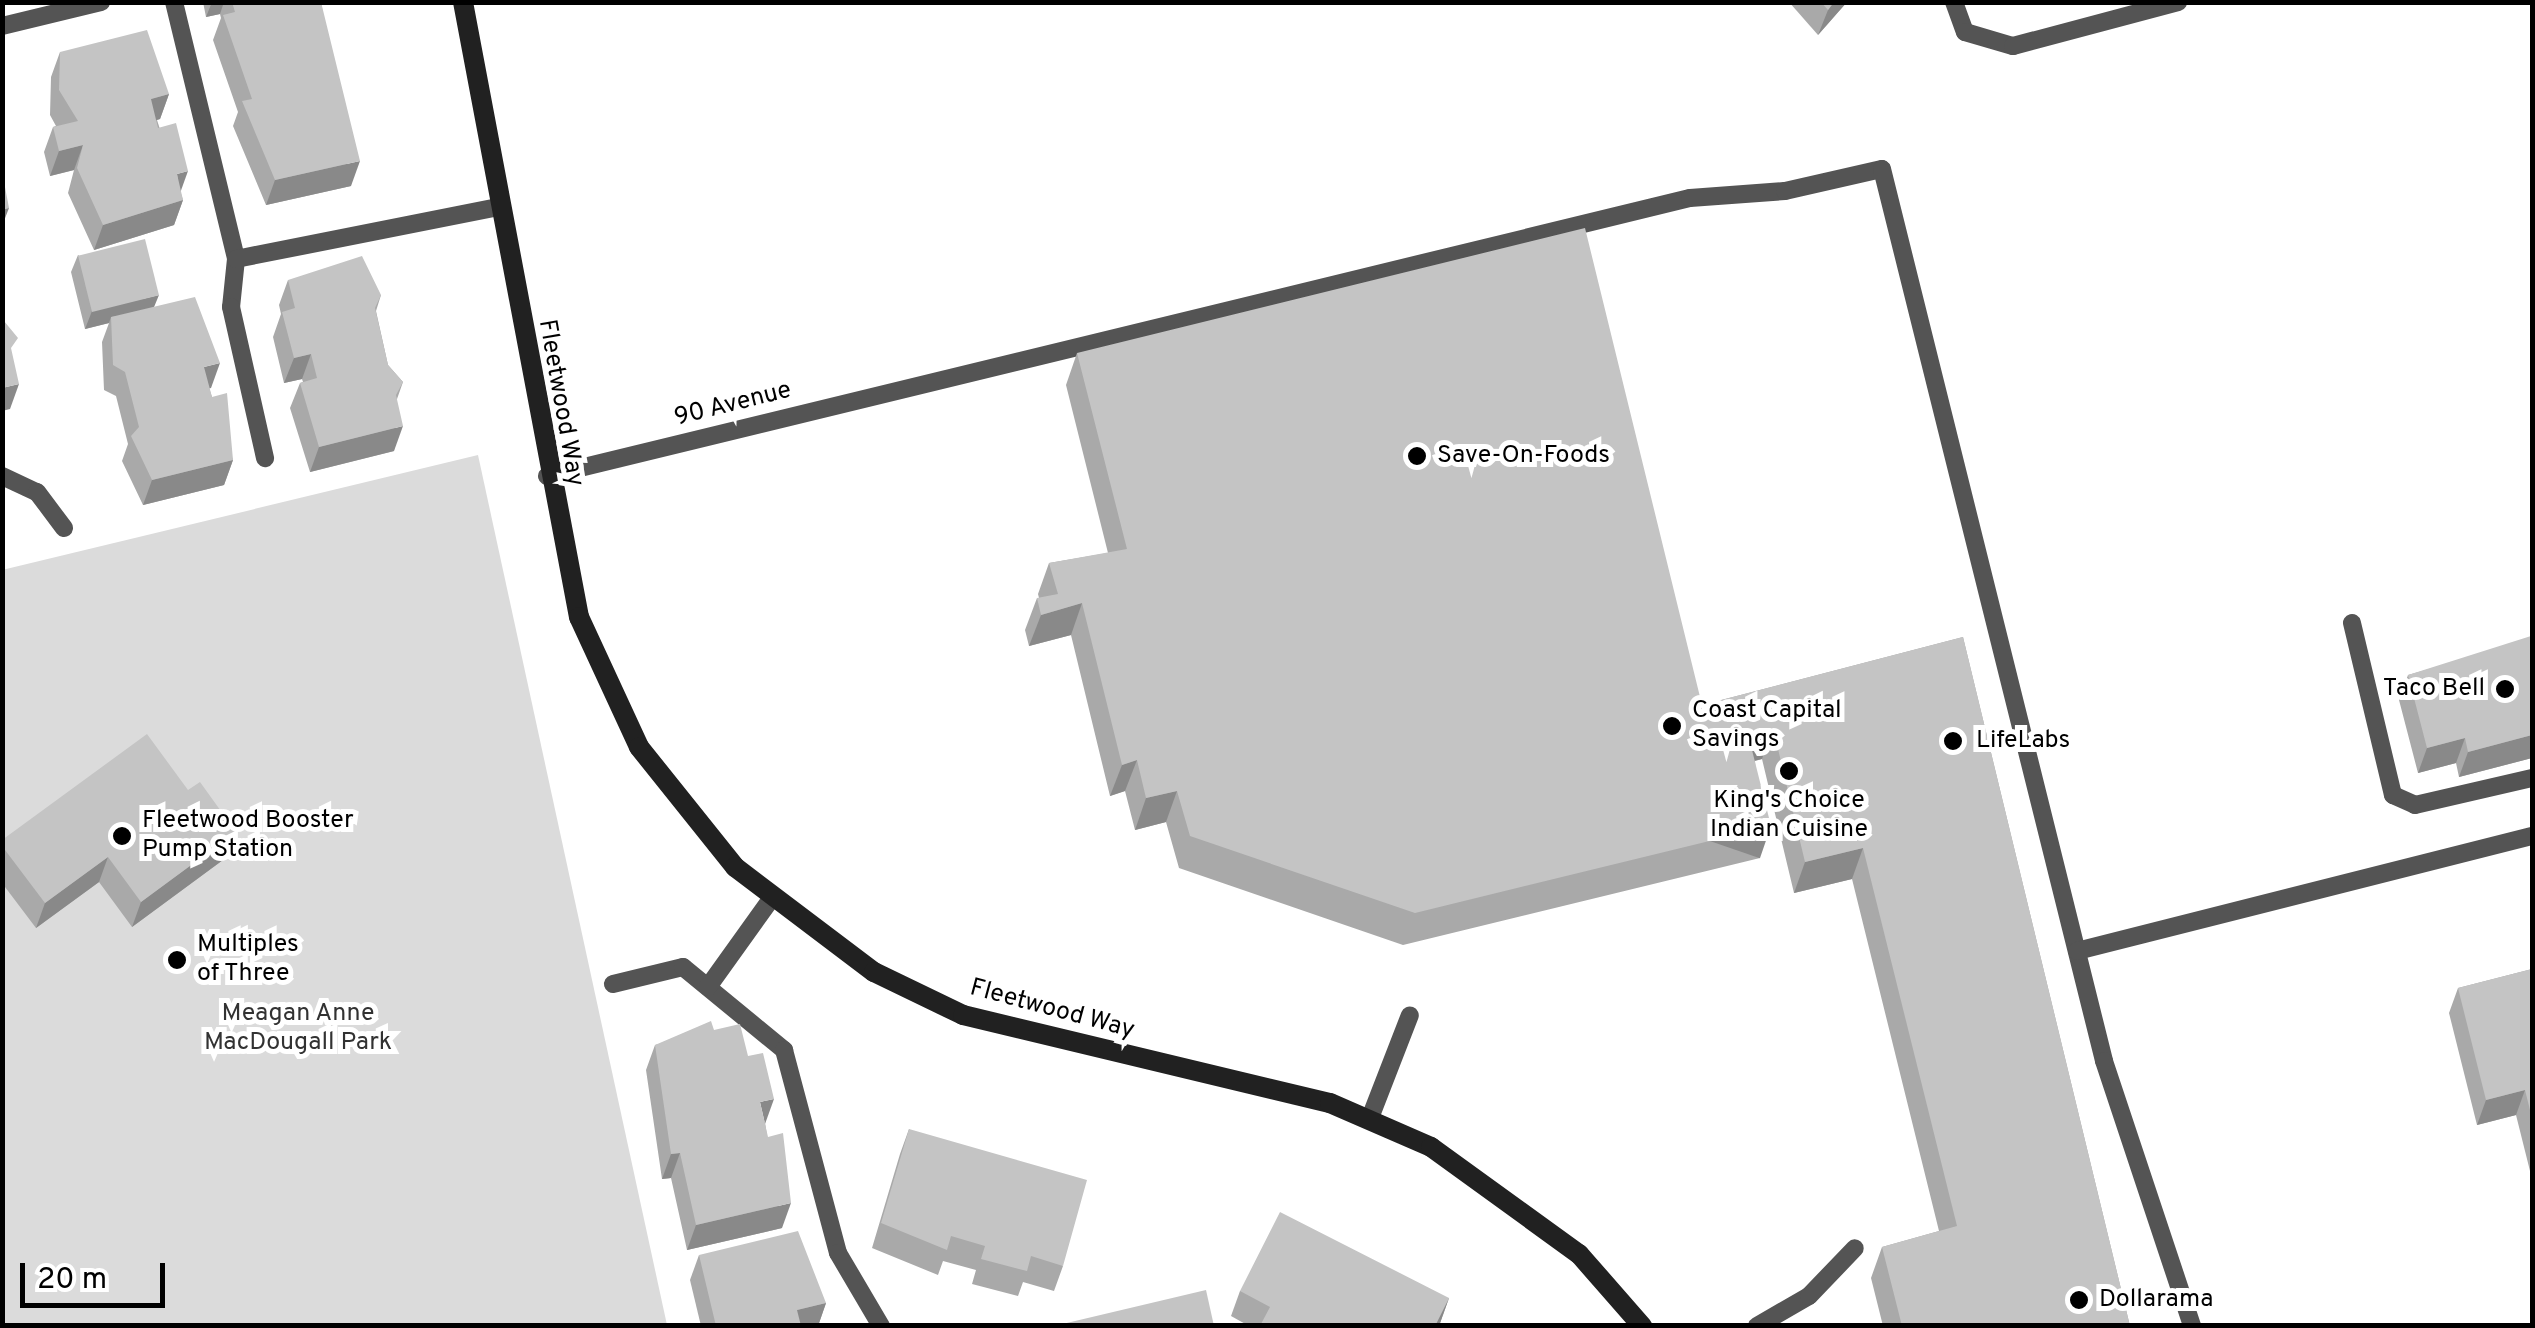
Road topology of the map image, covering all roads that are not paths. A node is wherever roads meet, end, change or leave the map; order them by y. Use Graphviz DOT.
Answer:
graph roads {
  1 [pos="101,2"];
  2 [pos="174,2"];
  3 [pos="463,2"];
  4 [pos="1954,2"];
  5 [pos="2178,2"];
  6 [pos="2,26"];
  7 [pos="499,208"];
  8 [pos="236,259"];
  9 [pos="265,458"];
  10 [pos="2,476"];
  11 [pos="547,476"];
  12 [pos="64,528"];
  13 [pos="2352,623"];
  14 [pos="2532,778"];
  15 [pos="2532,836"];
  16 [pos="771,899"];
  17 [pos="2077,951"];
  18 [pos="613,984"];
  19 [pos="708,987"];
  20 [pos="1410,1015"];
  21 [pos="1370,1118"];
  22 [pos="1855,1248"];
  23 [pos="881,1326"];
  24 [pos="1642,1326"];
  25 [pos="1757,1326"];
  26 [pos="2192,1326"];
  1 -- 6 [label="lane"];
  2 -- 8 [label="lane"];
  3 -- 7 [label="street, Fleetwood Way"];
  4 -- 5 [label="lane"];
  7 -- 8 [label="lane"];
  7 -- 11 [label="street, Fleetwood Way"];
  8 -- 9 [label="lane"];
  10 -- 12 [label="lane"];
  11 -- 16 [label="street, Fleetwood Way"];
  11 -- 17 [label="lane, 90 Avenue"];
  13 -- 14 [label="lane"];
  15 -- 17 [label="lane"];
  16 -- 19 [label="lane"];
  16 -- 21 [label="street, Fleetwood Way"];
  17 -- 26 [label="lane"];
  18 -- 19 [label="lane"];
  19 -- 23 [label="lane"];
  20 -- 21 [label="lane"];
  21 -- 24 [label="street, Fleetwood Way"];
  22 -- 25 [label="lane"];
}
